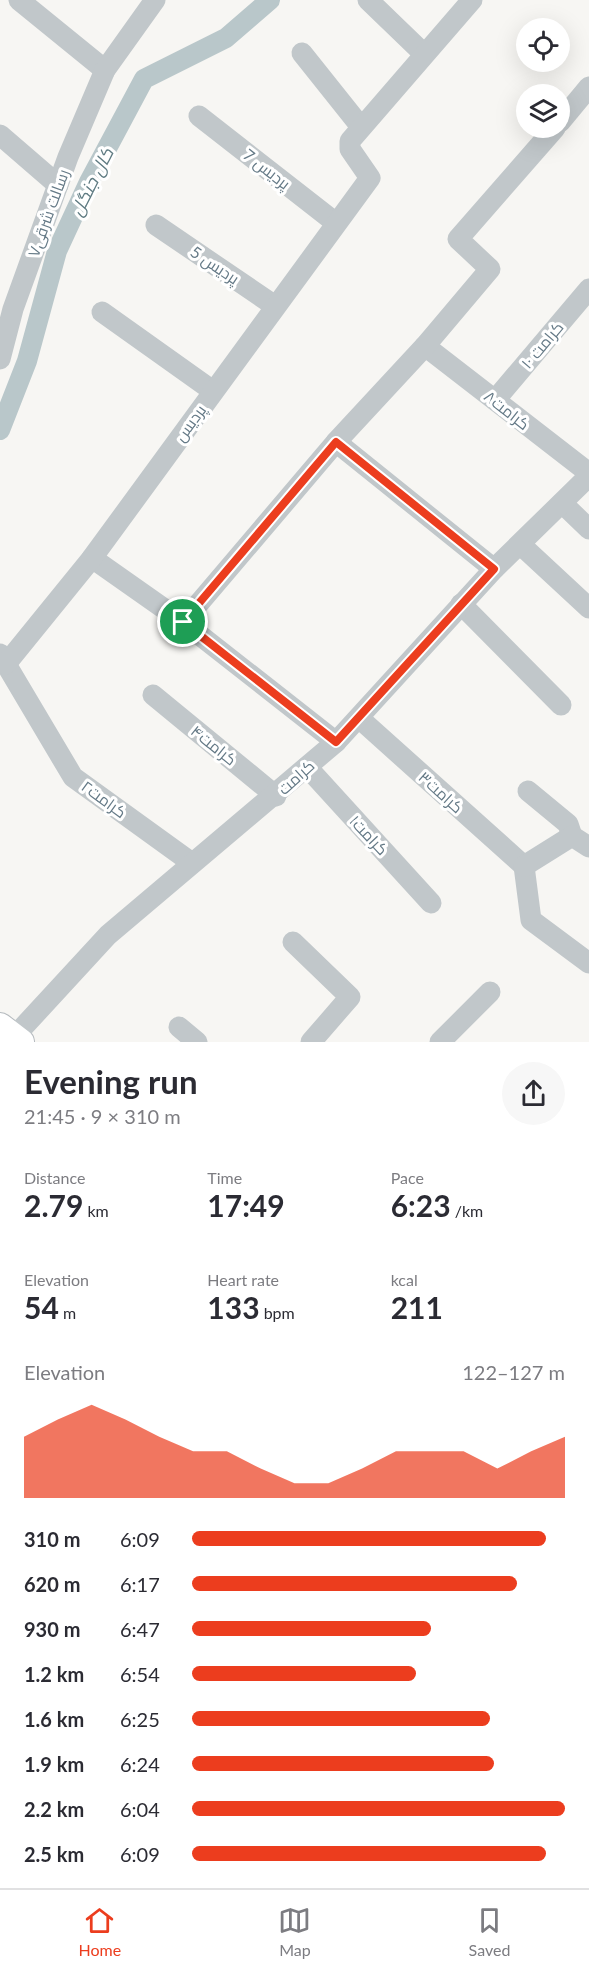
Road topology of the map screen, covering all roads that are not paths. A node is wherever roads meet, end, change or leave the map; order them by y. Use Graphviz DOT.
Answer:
graph roads {
  1 [pos="19,0"];
  2 [pos="155,0"];
  3 [pos="368,0"];
  4 [pos="472,0"];
  5 [pos="302,53"];
  6 [pos="424,54"];
  7 [pos="105,70"];
  8 [pos="585,99"];
  9 [pos="570,113"];
  10 [pos="199,116"];
  11 [pos="361,127"];
  12 [pos="0,135"];
  13 [pos="546,138"];
  14 [pos="58,185"];
  15 [pos="336,223"];
  16 [pos="156,225"];
  17 [pos="589,289"];
  18 [pos="275,306"];
  19 [pos="102,312"];
  20 [pos="425,346"];
  21 [pos="0,359"];
  22 [pos="213,390"];
  23 [pos="495,400"];
  24 [pos="336,442"];
  25 [pos="589,474"];
  26 [pos="562,503"];
  27 [pos="589,530"];
  28 [pos="520,545"];
  29 [pos="92,558"];
  30 [pos="494,569"];
  31 [pos="461,604"];
  32 [pos="589,608"];
  33 [pos="183,622"];
  34 [pos="3,659"];
  35 [pos="153,695"];
  36 [pos="561,705"];
  37 [pos="359,718"];
  38 [pos="336,742"];
  39 [pos="307,767"];
  40 [pos="528,791"];
  41 [pos="276,796"];
  42 [pos="581,842"];
  43 [pos="192,863"];
  44 [pos="524,866"];
  45 [pos="431,903"];
  46 [pos="293,942"];
  47 [pos="589,963"];
  48 [pos="490,992"];
  49 [pos="179,1027"];
  50 [pos="12,1035"];
  51 [pos="198,1042"];
  52 [pos="311,1042"];
  53 [pos="440,1042"];
  1 -- 7 [label="street"];
  2 -- 7 [label="street, رسالت شرقی۷"];
  3 -- 6 [label="street"];
  4 -- 6 [label="street"];
  5 -- 11 [label="street"];
  6 -- 11 [label="street"];
  7 -- 14 [label="street, رسالت شرقی۷"];
  8 -- 9 [label="street"];
  10 -- 15 [label="street, پردیس 7"];
  11 -- 15 [label="street, پردیس"];
  12 -- 14 [label="street"];
  13 -- 20 [label="street"];
  14 -- 21 [label="street, رسالت شرقی۷"];
  15 -- 18 [label="street, پردیس"];
  16 -- 18 [label="street, پردیس 5"];
  17 -- 23 [label="street, کرامت ۱۰"];
  18 -- 22 [label="street, پردیس"];
  19 -- 22 [label="street"];
  20 -- 23 [label="street, کرامت۸"];
  20 -- 24 [label="street"];
  22 -- 29 [label="street, پردیس"];
  23 -- 25 [label="street, کرامت۸"];
  24 -- 30 [label="street"];
  24 -- 33 [label="street"];
  25 -- 26 [label="street, کرامت"];
  26 -- 27 [label="street"];
  26 -- 28 [label="street, کرامت"];
  28 -- 30 [label="street, کرامت"];
  28 -- 32 [label="street"];
  29 -- 33 [label="street"];
  29 -- 34 [label="street, پردیس"];
  30 -- 31 [label="street, کرامت"];
  31 -- 36 [label="street"];
  31 -- 37 [label="street, کرامت"];
  33 -- 38 [label="street"];
  34 -- 43 [label="street, کرامت۲"];
  35 -- 41 [label="street, کرامت۴"];
  37 -- 38 [label="street, کرامت"];
  37 -- 44 [label="street, کرامت۳"];
  38 -- 39 [label="street, کرامت"];
  39 -- 41 [label="street, کرامت"];
  39 -- 45 [label="street, کرامت۱"];
  40 -- 42 [label="street"];
  41 -- 43 [label="street, کرامت"];
  42 -- 44 [label="street"];
  43 -- 50 [label="street, کرامت"];
  44 -- 47 [label="street"];
  46 -- 52 [label="street"];
  48 -- 53 [label="street"];
  49 -- 51 [label="street"];
}
